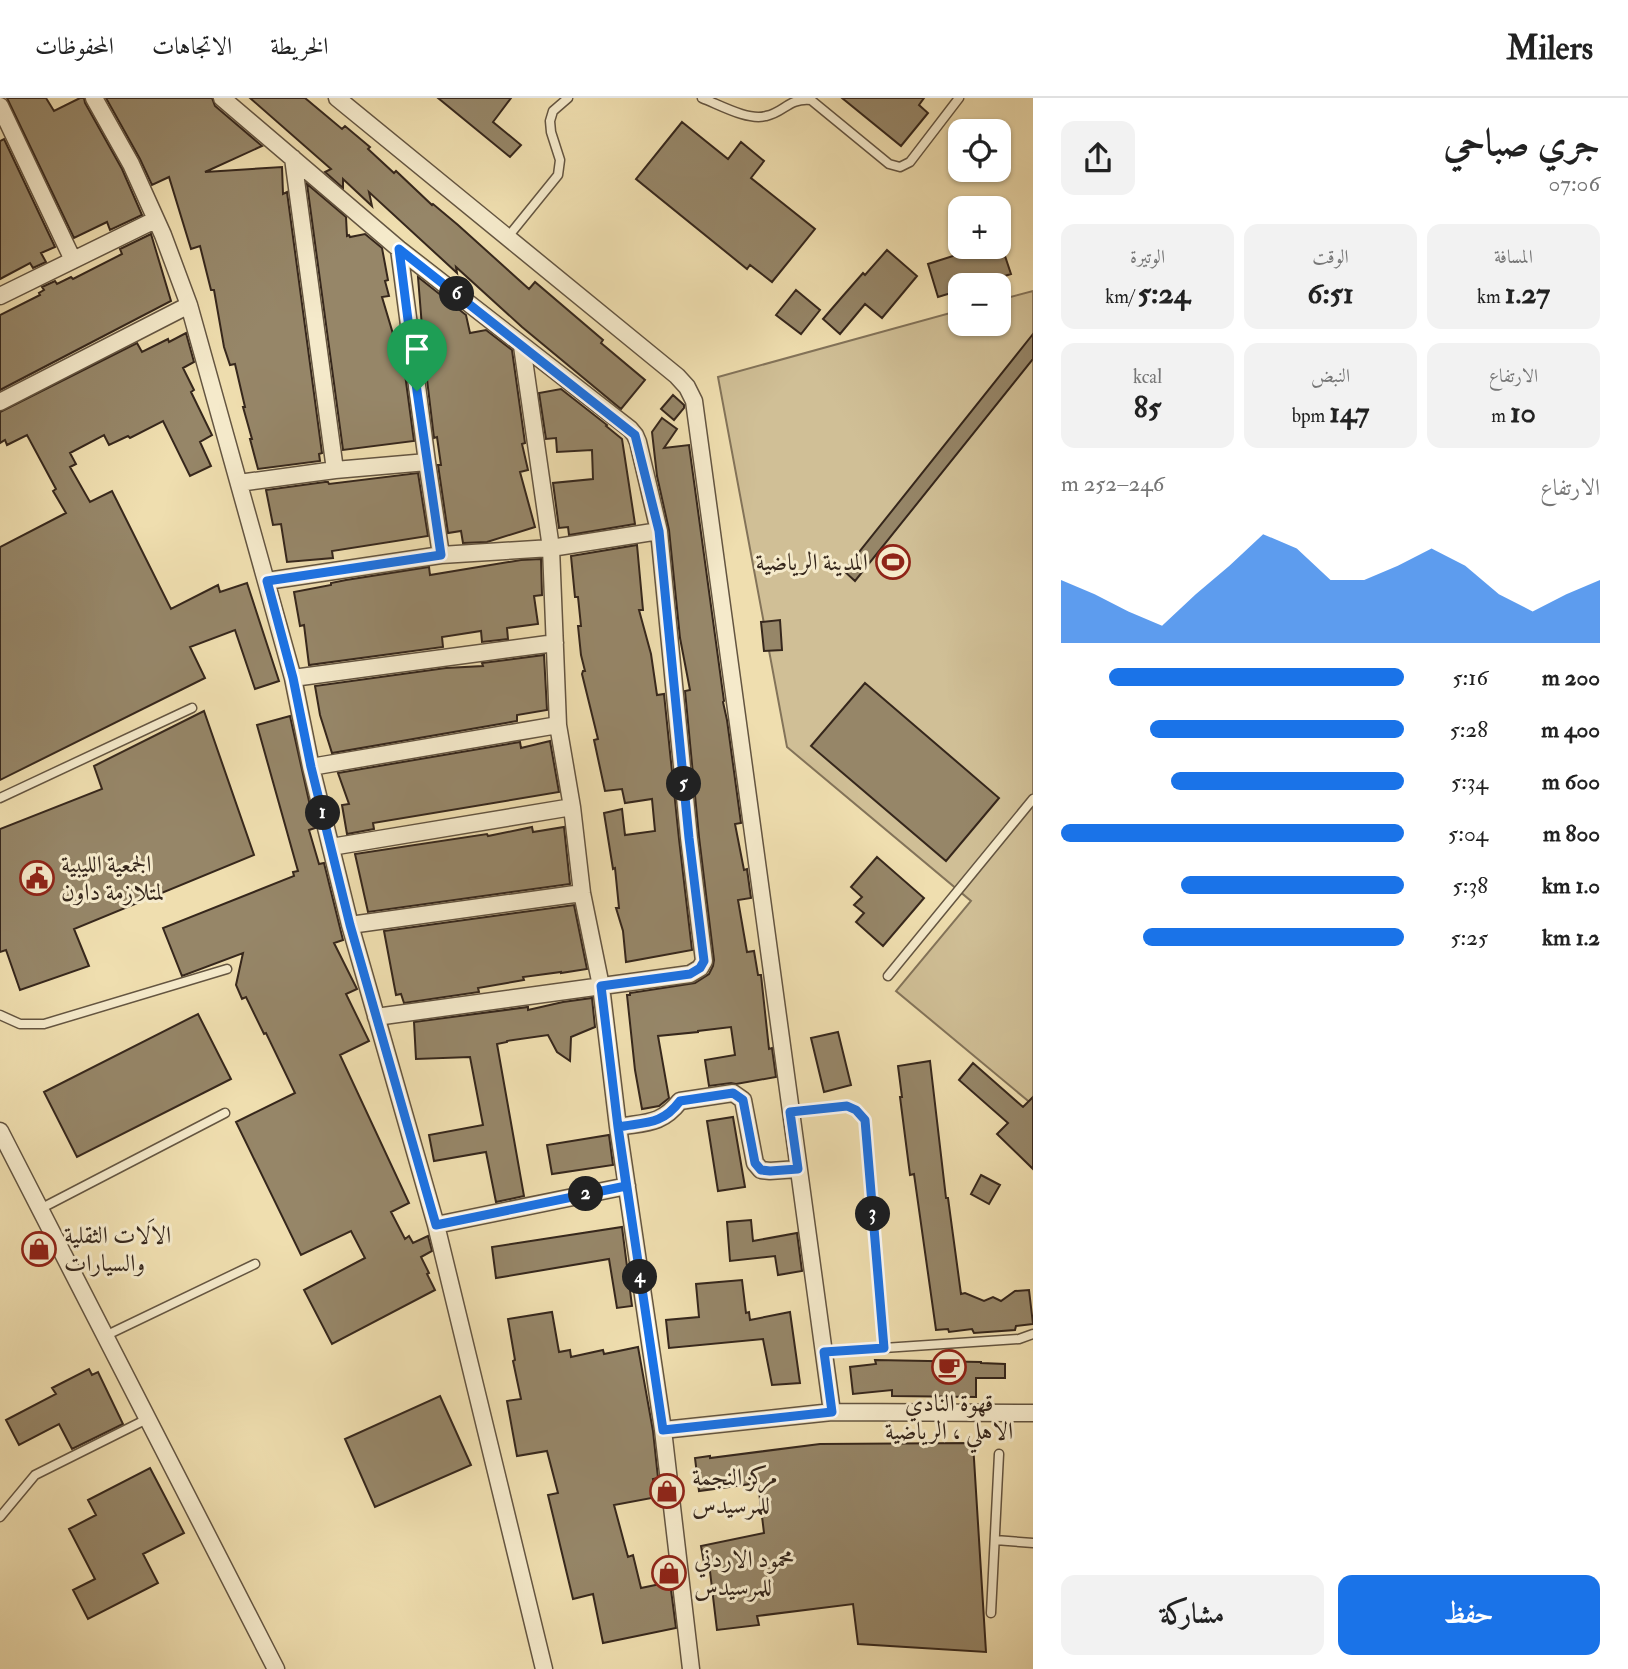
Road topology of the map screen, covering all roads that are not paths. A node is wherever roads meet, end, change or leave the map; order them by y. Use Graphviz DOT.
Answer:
graph roads {
  1 [pos="94,98"];
  2 [pos="222,98"];
  3 [pos="337,98"];
  4 [pos="568,98"];
  5 [pos="702,98"];
  6 [pos="959,98"];
  7 [pos="0,106"];
  8 [pos="293,158"];
  9 [pos="155,220"];
  10 [pos="507,238"];
  11 [pos="399,249"];
  12 [pos="73,260"];
  13 [pos="0,296"];
  14 [pos="189,305"];
  15 [pos="523,346"];
  16 [pos="0,402"];
  17 [pos="427,462"];
  18 [pos="335,470"];
  19 [pos="239,483"];
  20 [pos="659,531"];
  21 [pos="551,548"];
  22 [pos="441,555"];
  23 [pos="267,581"];
  24 [pos="555,643"];
  25 [pos="293,678"];
  26 [pos="192,708"];
  27 [pos="558,724"];
  28 [pos="311,767"];
  29 [pos="0,798"];
  30 [pos="1033,799"];
  31 [pos="572,807"];
  32 [pos="331,846"];
  33 [pos="582,893"];
  34 [pos="350,925"];
  35 [pos="227,969"];
  36 [pos="888,976"];
  37 [pos="601,986"];
  38 [pos="0,1015"];
  39 [pos="376,1017"];
  40 [pos="790,1112"];
  41 [pos="225,1113"];
  42 [pos="618,1127"];
  43 [pos="0,1131"];
  44 [pos="798,1169"];
  45 [pos="626,1186"];
  46 [pos="40,1209"];
  47 [pos="436,1225"];
  48 [pos="255,1264"];
  49 [pos="1033,1334"];
  50 [pos="105,1336"];
  51 [pos="884,1348"];
  52 [pos="824,1352"];
  53 [pos="832,1412"];
  54 [pos="1033,1413"];
  55 [pos="148,1419"];
  56 [pos="663,1430"];
  57 [pos="999,1454"];
  58 [pos="0,1517"];
  59 [pos="995,1540"];
  60 [pos="1033,1543"];
  61 [pos="991,1613"];
  62 [pos="276,1669"];
  63 [pos="544,1669"];
  64 [pos="691,1669"];
  1 -- 9 [label="street"];
  2 -- 8 [label="street"];
  3 -- 10 [label="street"];
  4 -- 10 [label="lane"];
  5 -- 6 [label="lane"];
  7 -- 12 [label="street"];
  8 -- 11 [label="street"];
  8 -- 18 [label="street"];
  9 -- 12 [label="street"];
  9 -- 14 [label="street"];
  10 -- 40 [label="street"];
  11 -- 15 [label="street"];
  11 -- 17 [label="street"];
  12 -- 13 [label="street"];
  14 -- 16 [label="street"];
  14 -- 19 [label="street"];
  15 -- 20 [label="street"];
  15 -- 21 [label="street"];
  17 -- 18 [label="street"];
  17 -- 22 [label="street"];
  18 -- 19 [label="street"];
  19 -- 23 [label="street"];
  20 -- 21 [label="street"];
  20 -- 37 [label="street"];
  21 -- 22 [label="street"];
  21 -- 24 [label="street"];
  22 -- 23 [label="street"];
  23 -- 25 [label="street"];
  24 -- 25 [label="street"];
  24 -- 27 [label="street"];
  25 -- 28 [label="street"];
  26 -- 29 [label="lane"];
  27 -- 28 [label="street"];
  27 -- 31 [label="street"];
  28 -- 32 [label="street"];
  30 -- 36 [label="lane"];
  31 -- 32 [label="street"];
  31 -- 33 [label="street"];
  32 -- 34 [label="street"];
  33 -- 34 [label="street"];
  33 -- 37 [label="street"];
  34 -- 39 [label="street"];
  35 -- 38 [label="lane"];
  37 -- 39 [label="street"];
  37 -- 42 [label="street"];
  39 -- 47 [label="street"];
  40 -- 44 [label="street"];
  40 -- 51 [label="lane"];
  41 -- 46 [label="lane"];
  42 -- 44 [label="street"];
  42 -- 45 [label="street"];
  43 -- 46 [label="street"];
  44 -- 52 [label="street"];
  45 -- 47 [label="street"];
  45 -- 56 [label="street"];
  46 -- 50 [label="street"];
  47 -- 63 [label="street"];
  48 -- 50 [label="lane"];
  49 -- 51 [label="lane"];
  50 -- 55 [label="street"];
  51 -- 52 [label="lane"];
  52 -- 53 [label="street"];
  53 -- 54 [label="street"];
  53 -- 56 [label="street"];
  55 -- 58 [label="lane"];
  55 -- 62 [label="street"];
  56 -- 64 [label="street"];
  57 -- 59 [label="lane"];
  59 -- 60 [label="lane"];
  59 -- 61 [label="lane"];
}
